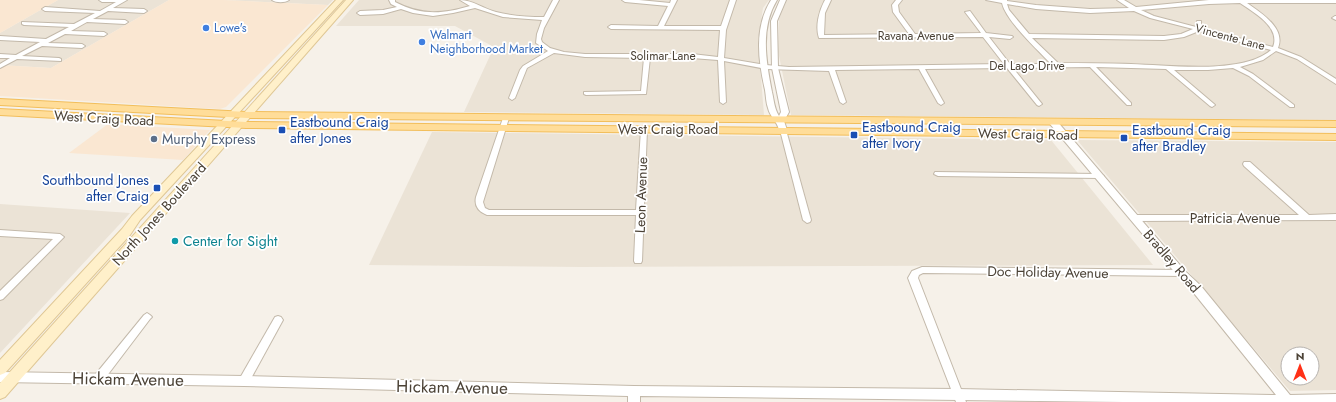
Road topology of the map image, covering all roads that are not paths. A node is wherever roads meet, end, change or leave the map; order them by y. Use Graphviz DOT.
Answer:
graph roads {
  1 [pos="102,0"];
  2 [pos="275,0"];
  3 [pos="286,0"];
  4 [pos="340,0"];
  5 [pos="350,0"];
  6 [pos="392,0"];
  7 [pos="463,0"];
  8 [pos="556,0"];
  9 [pos="625,0"];
  10 [pos="733,0"];
  11 [pos="774,0"];
  12 [pos="783,0"];
  13 [pos="828,0"];
  14 [pos="899,0"];
  15 [pos="989,0"];
  16 [pos="1120,0"];
  17 [pos="1179,0"];
  18 [pos="1238,0"];
  19 [pos="1298,0"];
  20 [pos="123,1"];
  21 [pos="1004,1"];
  22 [pos="1336,1"];
  23 [pos="672,2"];
  24 [pos="1185,4"];
  25 [pos="475,6"];
  26 [pos="401,8"];
  27 [pos="45,9"];
  28 [pos="1135,9"];
  29 [pos="104,11"];
  30 [pos="144,11"];
  31 [pos="968,12"];
  32 [pos="360,13"];
  33 [pos="546,19"];
  34 [pos="86,20"];
  35 [pos="125,22"];
  36 [pos="1199,22"];
  37 [pos="24,23"];
  38 [pos="76,26"];
  39 [pos="611,27"];
  40 [pos="660,28"];
  41 [pos="724,28"];
  42 [pos="1198,29"];
  43 [pos="64,32"];
  44 [pos="104,34"];
  45 [pos="310,34"];
  46 [pos="320,34"];
  47 [pos="986,35"];
  48 [pos="913,36"];
  49 [pos="1027,36"];
  50 [pos="1010,37"];
  51 [pos="0,38"];
  52 [pos="48,41"];
  53 [pos="41,44"];
  54 [pos="82,46"];
  55 [pos="1275,49"];
  56 [pos="551,52"];
  57 [pos="0,56"];
  58 [pos="647,56"];
  59 [pos="17,57"];
  60 [pos="720,59"];
  61 [pos="59,60"];
  62 [pos="1091,65"];
  63 [pos="0,66"];
  64 [pos="763,66"];
  65 [pos="1009,66"];
  66 [pos="1057,66"];
  67 [pos="1234,66"];
  68 [pos="920,67"];
  69 [pos="1168,67"];
  70 [pos="775,68"];
  71 [pos="831,68"];
  72 [pos="1336,82"];
  73 [pos="586,92"];
  74 [pos="512,98"];
  75 [pos="723,102"];
  76 [pos="843,102"];
  77 [pos="941,103"];
  78 [pos="1040,104"];
  79 [pos="1129,104"];
  80 [pos="0,105"];
  81 [pos="1212,105"];
  82 [pos="1292,106"];
  83 [pos="232,115"];
  84 [pos="247,115"];
  85 [pos="448,117"];
  86 [pos="506,118"];
  87 [pos="1053,122"];
  88 [pos="1336,124"];
  89 [pos="222,125"];
  90 [pos="239,125"];
  91 [pos="782,125"];
  92 [pos="443,128"];
  93 [pos="502,128"];
  94 [pos="644,129"];
  95 [pos="1062,134"];
  96 [pos="1336,137"];
  97 [pos="1246,164"];
  98 [pos="184,166"];
  99 [pos="938,174"];
  100 [pos="1100,176"];
  101 [pos="163,210"];
  102 [pos="640,213"];
  103 [pos="1307,217"];
  104 [pos="1336,217"];
  105 [pos="1134,218"];
  106 [pos="807,220"];
  107 [pos="126,232"];
  108 [pos="0,233"];
  109 [pos="638,261"];
  110 [pos="1181,273"];
  111 [pos="0,298"];
  112 [pos="147,317"];
  113 [pos="278,320"];
  114 [pos="0,369"];
  115 [pos="7,377"];
  116 [pos="99,378"];
  117 [pos="244,381"];
  118 [pos="0,393"];
  119 [pos="634,397"];
  120 [pos="959,398"];
  121 [pos="1336,399"];
  122 [pos="1288,401"];
  1 -- 20 [label="street"];
  2 -- 3 [label="street"];
  4 -- 45 [label="main road, North Jones Boulevard"];
  5 -- 46 [label="main road, North Jones Boulevard"];
  6 -- 26 [label="street"];
  7 -- 25 [label="street"];
  8 -- 33 [label="street"];
  9 -- 23 [label="street"];
  10 -- 41 [label="street"];
  11 -- 64 [label="street"];
  12 -- 70 [label="street"];
  13 -- 48 [label="street, Ravana Avenue"];
  14 -- 48 [label="street"];
  15 -- 21 [label="street"];
  16 -- 28 [label="street, Vincente Lane"];
  17 -- 24 [label="street"];
  18 -- 19 [label="street"];
  18 -- 24 [label="street"];
  18 -- 55 [label="street"];
  19 -- 22 [label="street"];
  20 -- 29 [label="street"];
  21 -- 28 [label="street"];
  21 -- 49 [label="street"];
  23 -- 40 [label="street"];
  24 -- 28 [label="street"];
  25 -- 26 [label="street"];
  25 -- 33 [label="street"];
  26 -- 32 [label="street"];
  27 -- 29 [label="street"];
  28 -- 42 [label="street, Vincente Lane"];
  29 -- 30 [label="street"];
  29 -- 34 [label="street"];
  31 -- 47 [label="street"];
  33 -- 56 [label="street"];
  34 -- 35 [label="street"];
  34 -- 38 [label="street"];
  36 -- 42 [label="street"];
  37 -- 38 [label="street"];
  38 -- 43 [label="street"];
  39 -- 40 [label="street"];
  40 -- 41 [label="street"];
  41 -- 60 [label="street"];
  42 -- 49 [label="street"];
  42 -- 55 [label="street, Vincente Lane"];
  43 -- 44 [label="street"];
  43 -- 52 [label="street"];
  45 -- 46 [label="main road"];
  45 -- 83 [label="main road, North Jones Boulevard"];
  46 -- 84 [label="main road, North Jones Boulevard"];
  47 -- 48 [label="street, Ravana Avenue"];
  47 -- 50 [label="street, Ravana Avenue"];
  47 -- 65 [label="street"];
  49 -- 66 [label="street"];
  51 -- 52 [label="street"];
  52 -- 53 [label="street"];
  53 -- 54 [label="street"];
  53 -- 59 [label="street"];
  55 -- 67 [label="street, Del Lago Drive"];
  55 -- 72 [label="street, Vincente Lane"];
  56 -- 58 [label="street, Solimar Lane"];
  56 -- 74 [label="street"];
  57 -- 59 [label="street"];
  58 -- 60 [label="street, Solimar Lane"];
  58 -- 73 [label="street"];
  59 -- 61 [label="street"];
  59 -- 63 [label="street"];
  60 -- 64 [label="street, Solimar Lane"];
  60 -- 75 [label="street"];
  62 -- 66 [label="street, Del Lago Drive"];
  62 -- 69 [label="street, Del Lago Drive"];
  62 -- 79 [label="street"];
  64 -- 70 [label="street, Solimar Lane"];
  64 -- 91 [label="street"];
  65 -- 66 [label="street, Del Lago Drive"];
  65 -- 68 [label="street, Del Lago Drive"];
  65 -- 78 [label="street"];
  67 -- 69 [label="street, Del Lago Drive"];
  67 -- 82 [label="street"];
  68 -- 71 [label="street, Del Lago Drive"];
  68 -- 77 [label="street"];
  69 -- 81 [label="street"];
  70 -- 71 [label="street, Del Lago Drive"];
  70 -- 91 [label="street"];
  71 -- 76 [label="street"];
  80 -- 83 [label="main road, West Craig Road"];
  80 -- 89 [label="main road, West Craig Road"];
  83 -- 84 [label="main road, West Craig Road"];
  83 -- 89 [label="main road, North Jones Boulevard"];
  84 -- 85 [label="main road, West Craig Road"];
  84 -- 90 [label="main road, North Jones Boulevard"];
  85 -- 86 [label="main road, West Craig Road"];
  85 -- 92 [label="main road"];
  86 -- 91 [label="main road, West Craig Road"];
  86 -- 93 [label="street"];
  87 -- 88 [label="main road, West Craig Road"];
  87 -- 91 [label="main road, West Craig Road"];
  87 -- 95 [label="street, Bradley Road"];
  89 -- 90 [label="main road, West Craig Road"];
  89 -- 98 [label="main road, North Jones Boulevard"];
  90 -- 92 [label="main road, West Craig Road"];
  90 -- 101 [label="main road, North Jones Boulevard"];
  91 -- 94 [label="main road, West Craig Road"];
  91 -- 95 [label="main road, West Craig Road"];
  91 -- 106 [label="street"];
  92 -- 93 [label="main road, West Craig Road"];
  93 -- 94 [label="main road, West Craig Road"];
  93 -- 102 [label="street"];
  94 -- 102 [label="street, Leon Avenue"];
  95 -- 96 [label="main road, West Craig Road"];
  95 -- 100 [label="street, Bradley Road"];
  97 -- 103 [label="street"];
  98 -- 101 [label="main road"];
  98 -- 107 [label="main road, North Jones Boulevard"];
  99 -- 100 [label="street"];
  100 -- 105 [label="street, Bradley Road"];
  101 -- 107 [label="main road"];
  101 -- 115 [label="main road, North Jones Boulevard"];
  102 -- 109 [label="street, Leon Avenue"];
  103 -- 104 [label="street, Patricia Avenue"];
  103 -- 105 [label="street, Patricia Avenue"];
  105 -- 110 [label="street, Bradley Road"];
  107 -- 114 [label="main road, North Jones Boulevard"];
  108 -- 111 [label="street"];
  110 -- 120 [label="street, Doc Holiday Avenue"];
  110 -- 122 [label="street, Bradley Road"];
  112 -- 116 [label="street"];
  113 -- 117 [label="street"];
  115 -- 116 [label="street, Hickam Avenue"];
  115 -- 118 [label="main road, North Jones Boulevard"];
  116 -- 117 [label="street, Hickam Avenue"];
  117 -- 119 [label="street, Hickam Avenue"];
  119 -- 120 [label="street, Hickam Avenue"];
  120 -- 122 [label="street, Hickam Avenue"];
  121 -- 122 [label="street, Hickam Avenue"];
}
